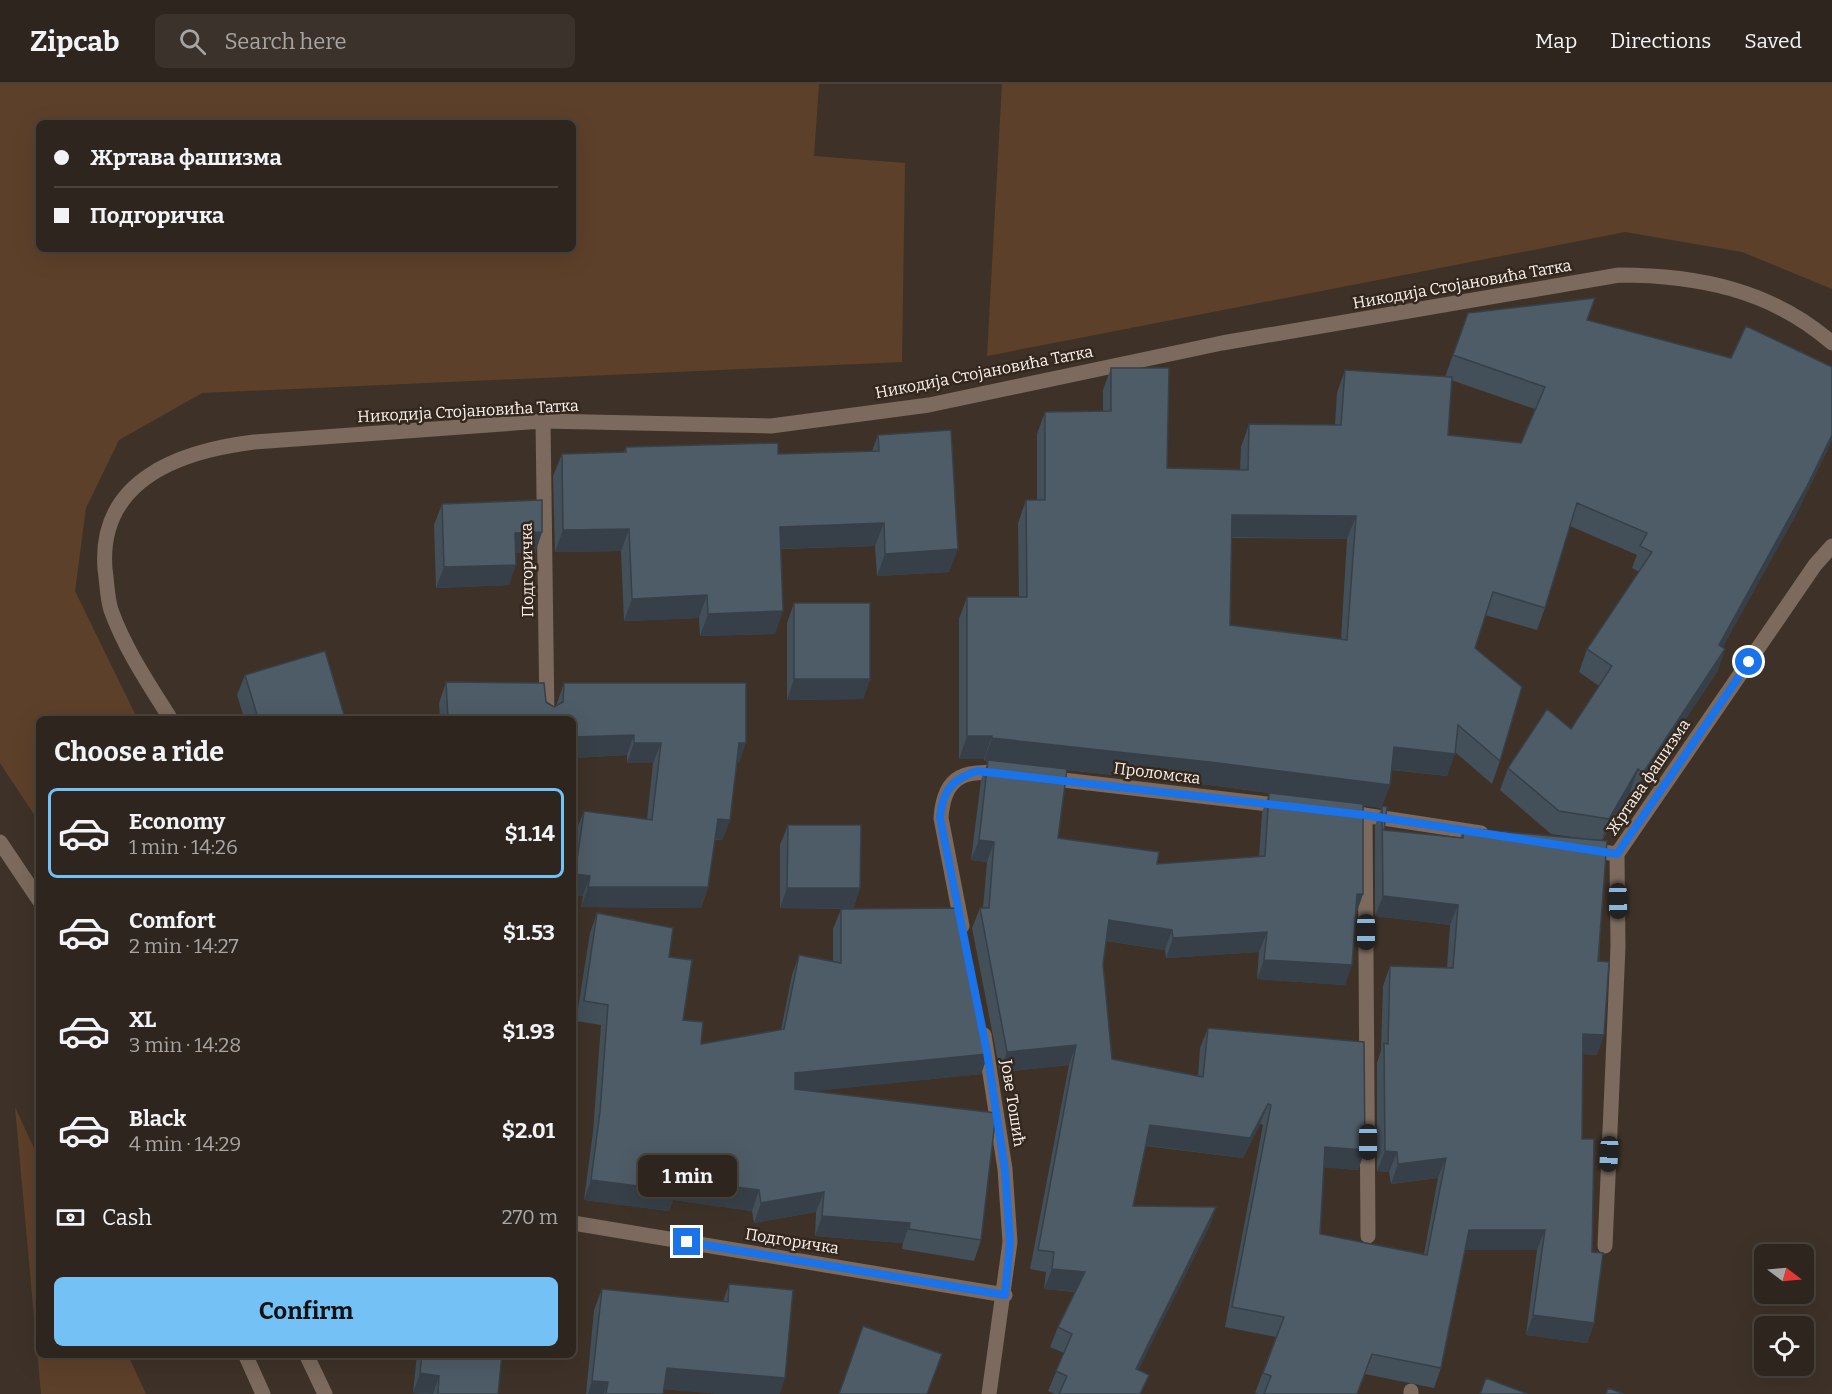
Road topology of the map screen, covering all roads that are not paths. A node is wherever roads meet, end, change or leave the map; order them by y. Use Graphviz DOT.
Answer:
graph roads {
  1 [pos="1832,343"];
  2 [pos="543,422"];
  3 [pos="1832,546"];
  4 [pos="169,716"];
  5 [pos="547,716"];
  6 [pos="1306,808"];
  7 [pos="1329,811"];
  8 [pos="1365,815"];
  9 [pos="1491,835"];
  10 [pos="0,842"];
  11 [pos="1571,847"];
  12 [pos="1617,854"];
  13 [pos="36,896"];
  14 [pos="966,946"];
  15 [pos="980,1017"];
  16 [pos="576,1224"];
  17 [pos="1368,1236"];
  18 [pos="1605,1246"];
  19 [pos="1005,1295"];
  20 [pos="246,1358"];
  21 [pos="308,1358"];
  22 [pos="263,1394"];
  23 [pos="325,1394"];
  24 [pos="989,1394"];
  1 -- 2 [label="street, Никодија Стојановића Татка"];
  2 -- 4 [label="street, Никодија Стојановића Татка"];
  2 -- 5 [label="street, Подгоричка"];
  3 -- 12 [label="street, Жртава фашизма"];
  6 -- 14 [label="street, Проломска"];
  7 -- 8 [label="street"];
  8 -- 9 [label="street"];
  8 -- 17 [label="street"];
  10 -- 13 [label="street"];
  11 -- 12 [label="street"];
  12 -- 18 [label="street, Жртава фашизма"];
  15 -- 19 [label="street, Јове Тошић"];
  16 -- 19 [label="street, Подгоричка"];
  19 -- 24 [label="street, Јове Тошић"];
  20 -- 22 [label="street"];
  21 -- 23 [label="street"];
}
